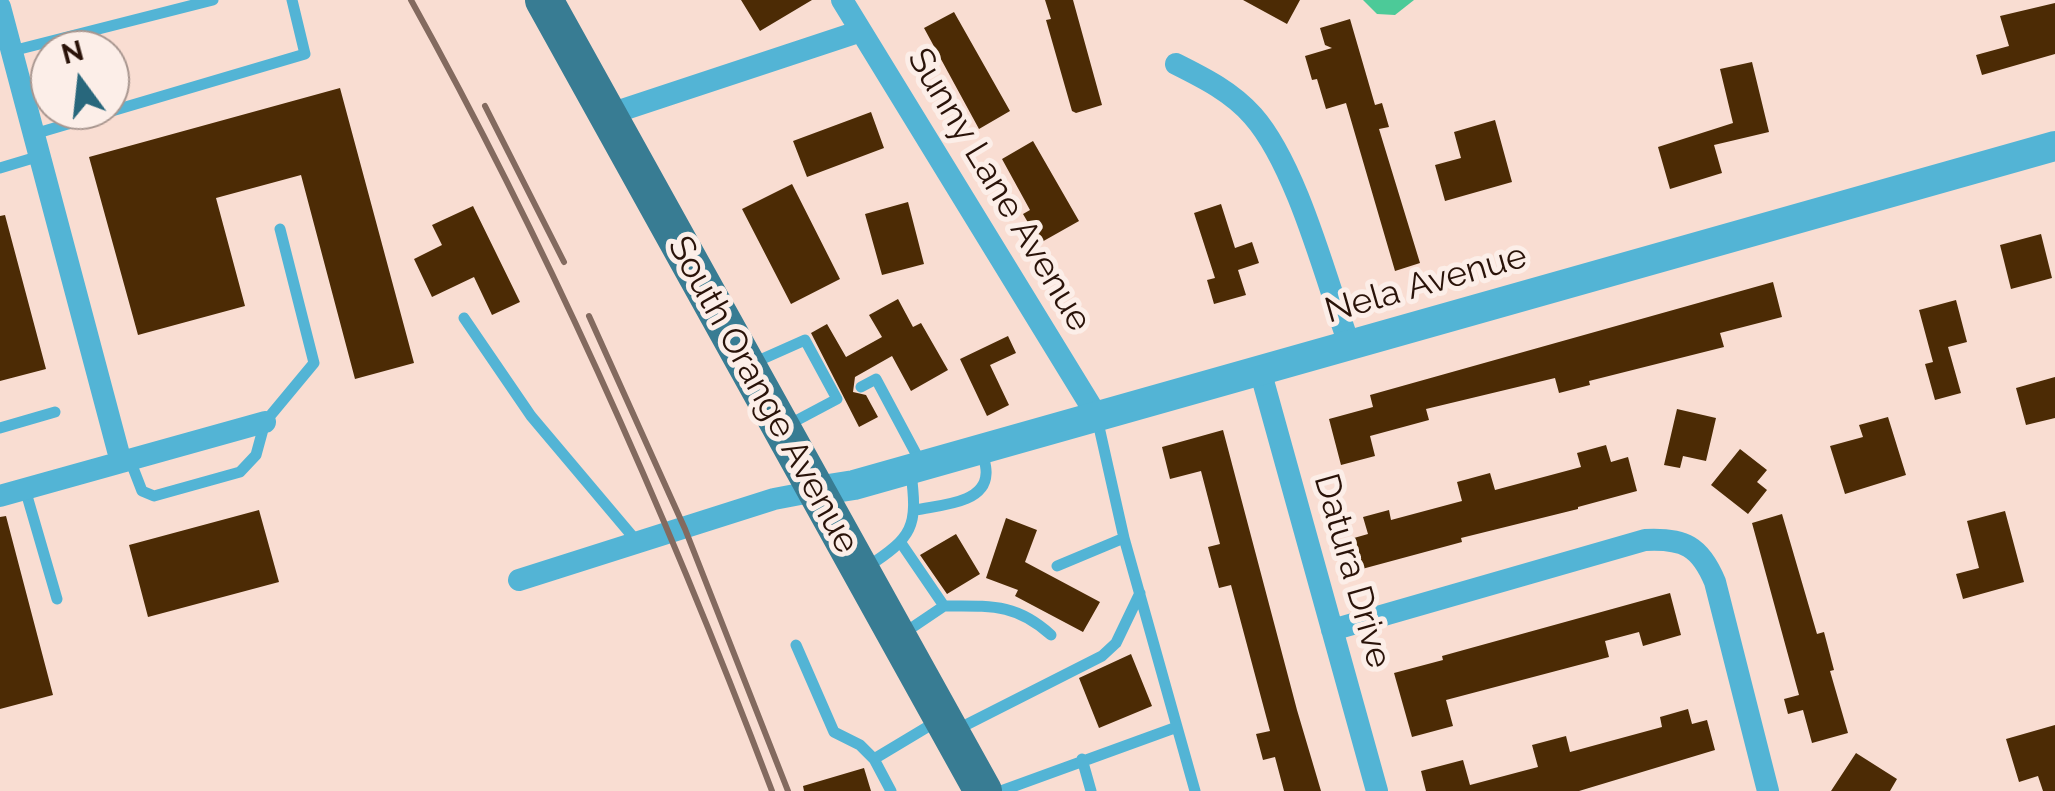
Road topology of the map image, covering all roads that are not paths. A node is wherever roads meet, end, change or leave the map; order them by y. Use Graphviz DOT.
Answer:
graph roads {
  1 [pos="213,0"];
  2 [pos="292,0"];
  3 [pos="544,0"];
  4 [pos="842,0"];
  5 [pos="1,15"];
  6 [pos="862,31"];
  7 [pos="12,52"];
  8 [pos="1176,64"];
  9 [pos="607,115"];
  10 [pos="37,145"];
  11 [pos="2055,146"];
  12 [pos="0,168"];
  13 [pos="280,229"];
  14 [pos="464,318"];
  15 [pos="1350,344"];
  16 [pos="747,366"];
  17 [pos="1260,370"];
  18 [pos="861,387"];
  19 [pos="55,412"];
  20 [pos="1097,416"];
  21 [pos="265,422"];
  22 [pos="0,428"];
  23 [pos="782,428"];
  24 [pos="982,448"];
  25 [pos="126,461"];
  26 [pos="916,467"];
  27 [pos="25,489"];
  28 [pos="816,491"];
  29 [pos="0,496"];
  30 [pos="916,510"];
  31 [pos="1124,538"];
  32 [pos="901,543"];
  33 [pos="639,544"];
  34 [pos="1057,566"];
  35 [pos="861,571"];
  36 [pos="519,580"];
  37 [pos="1140,593"];
  38 [pos="57,598"];
  39 [pos="944,606"];
  40 [pos="1332,630"];
  41 [pos="1051,635"];
  42 [pos="897,637"];
  43 [pos="796,645"];
  44 [pos="946,725"];
  45 [pos="1177,727"];
  46 [pos="874,758"];
  47 [pos="1082,759"];
  48 [pos="890,791"];
  49 [pos="983,791"];
  50 [pos="1002,791"];
  51 [pos="1091,791"];
  52 [pos="1195,791"];
  53 [pos="1377,791"];
  54 [pos="1768,791"];
  1 -- 7 [label="lane"];
  2 -- 10 [label="lane"];
  3 -- 9 [label="main road, South Orange Avenue"];
  4 -- 6 [label="street, Sunny Lane Avenue"];
  5 -- 7 [label="street"];
  6 -- 9 [label="street"];
  6 -- 20 [label="street, Sunny Lane Avenue"];
  7 -- 10 [label="street"];
  8 -- 15 [label="street"];
  9 -- 16 [label="main road, South Orange Avenue"];
  10 -- 12 [label="lane"];
  10 -- 25 [label="street"];
  11 -- 15 [label="street, Nela Avenue"];
  13 -- 21 [label="lane"];
  14 -- 33 [label="lane"];
  15 -- 17 [label="street, Nela Avenue"];
  16 -- 23 [label="main road, South Orange Avenue"];
  16 -- 23 [label="lane"];
  17 -- 20 [label="street, Nela Avenue"];
  17 -- 40 [label="street, Datura Drive"];
  18 -- 26 [label="lane"];
  19 -- 22 [label="lane"];
  20 -- 24 [label="street, Nela Avenue"];
  20 -- 31 [label="lane"];
  21 -- 25 [label="street"];
  21 -- 25 [label="lane"];
  23 -- 28 [label="main road, South Orange Avenue"];
  24 -- 26 [label="street, Nela Avenue"];
  24 -- 30 [label="lane"];
  25 -- 27 [label="street"];
  26 -- 28 [label="street, Nela Avenue"];
  26 -- 30 [label="lane"];
  27 -- 29 [label="street"];
  27 -- 38 [label="lane"];
  28 -- 33 [label="street"];
  28 -- 35 [label="main road, South Orange Avenue"];
  30 -- 32 [label="lane"];
  31 -- 34 [label="lane"];
  31 -- 37 [label="lane"];
  32 -- 35 [label="lane"];
  32 -- 39 [label="lane"];
  33 -- 36 [label="street"];
  35 -- 42 [label="main road, South Orange Avenue"];
  37 -- 44 [label="lane"];
  37 -- 45 [label="lane"];
  39 -- 41 [label="lane"];
  39 -- 42 [label="lane"];
  40 -- 53 [label="street, Datura Drive"];
  40 -- 54 [label="street"];
  42 -- 44 [label="main road, South Orange Avenue"];
  43 -- 46 [label="lane"];
  44 -- 46 [label="lane"];
  44 -- 49 [label="main road, South Orange Avenue"];
  45 -- 47 [label="lane"];
  45 -- 52 [label="lane"];
  46 -- 48 [label="lane"];
  47 -- 50 [label="lane"];
  47 -- 51 [label="lane"];
}
